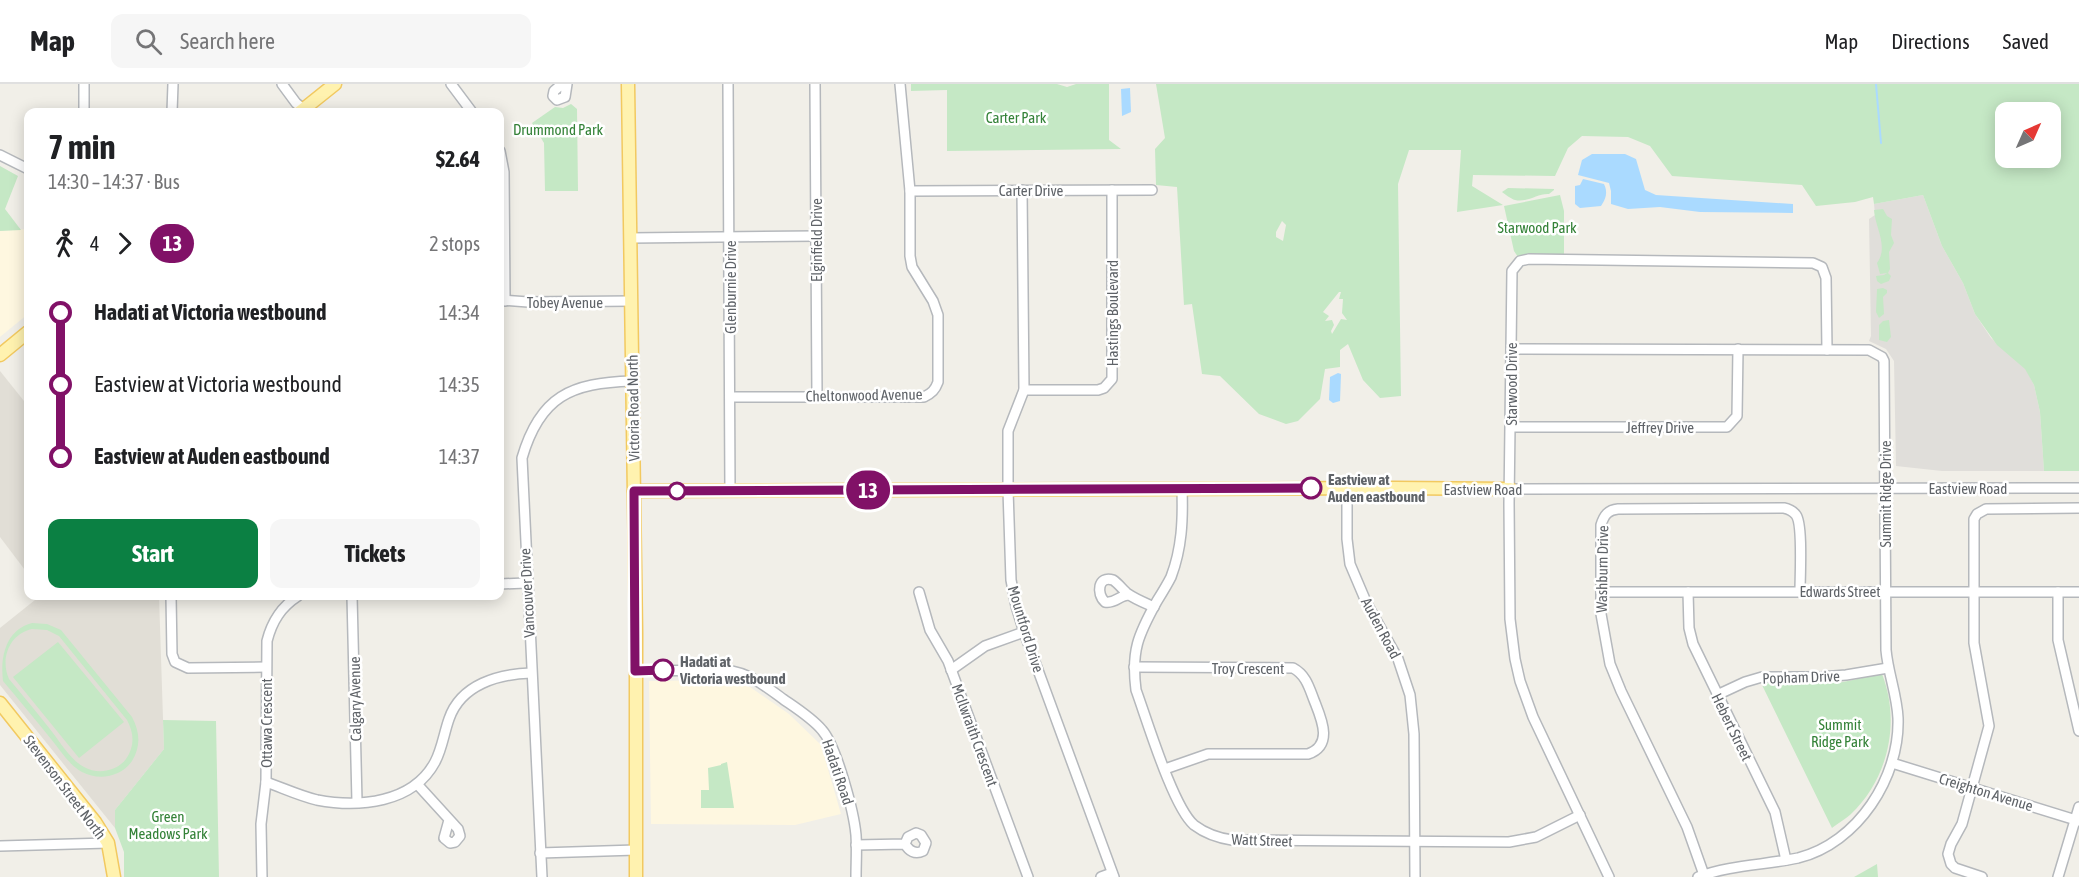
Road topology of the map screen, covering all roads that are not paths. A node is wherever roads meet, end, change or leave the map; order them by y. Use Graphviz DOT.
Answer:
graph roads {
  1 [pos="84,84"];
  2 [pos="172,84"];
  3 [pos="282,84"];
  4 [pos="335,84"];
  5 [pos="451,84"];
  6 [pos="562,84"];
  7 [pos="567,84"];
  8 [pos="628,84"];
  9 [pos="728,84"];
  10 [pos="815,84"];
  11 [pos="900,84"];
  12 [pos="84,108"];
  13 [pos="172,108"];
  14 [pos="302,108"];
  15 [pos="307,108"];
  16 [pos="469,108"];
  17 [pos="0,155"];
  18 [pos="24,167"];
  19 [pos="1022,190"];
  20 [pos="1112,190"];
  21 [pos="1152,190"];
  22 [pos="910,191"];
  23 [pos="816,236"];
  24 [pos="729,237"];
  25 [pos="631,238"];
  26 [pos="504,301"];
  27 [pos="632,301"];
  28 [pos="24,335"];
  29 [pos="1511,348"];
  30 [pos="1738,349"];
  31 [pos="1827,350"];
  32 [pos="0,355"];
  33 [pos="632,381"];
  34 [pos="1024,390"];
  35 [pos="817,396"];
  36 [pos="730,397"];
  37 [pos="1511,427"];
  38 [pos="1347,488"];
  39 [pos="1886,488"];
  40 [pos="2079,488"];
  41 [pos="1182,489"];
  42 [pos="1510,489"];
  43 [pos="1008,490"];
  44 [pos="634,491"];
  45 [pos="730,491"];
  46 [pos="2079,508"];
  47 [pos="526,583"];
  48 [pos="504,584"];
  49 [pos="1800,591"];
  50 [pos="1886,591"];
  51 [pos="919,592"];
  52 [pos="1601,592"];
  53 [pos="1689,592"];
  54 [pos="1974,592"];
  55 [pos="2058,592"];
  56 [pos="2079,592"];
  57 [pos="1129,595"];
  58 [pos="171,600"];
  59 [pos="293,600"];
  60 [pos="352,600"];
  61 [pos="1154,607"];
  62 [pos="1024,632"];
  63 [pos="266,666"];
  64 [pos="1134,667"];
  65 [pos="1888,668"];
  66 [pos="951,670"];
  67 [pos="635,671"];
  68 [pos="531,673"];
  69 [pos="1717,695"];
  70 [pos="0,703"];
  71 [pos="2079,731"];
  72 [pos="1892,763"];
  73 [pos="1165,769"];
  74 [pos="266,782"];
  75 [pos="417,784"];
  76 [pos="1972,788"];
  77 [pos="357,802"];
  78 [pos="2079,807"];
  79 [pos="1580,815"];
  80 [pos="449,820"];
  81 [pos="2077,820"];
  82 [pos="1415,842"];
  83 [pos="108,843"];
  84 [pos="905,844"];
  85 [pos="856,845"];
  86 [pos="0,846"];
  87 [pos="636,850"];
  88 [pos="540,853"];
  89 [pos="1786,860"];
  90 [pos="1113,875"];
  91 [pos="1701,876"];
  92 [pos="114,877"];
  93 [pos="262,877"];
  94 [pos="542,877"];
  95 [pos="636,877"];
  96 [pos="856,877"];
  97 [pos="1028,877"];
  98 [pos="1101,877"];
  99 [pos="1415,877"];
  100 [pos="1609,877"];
  101 [pos="1982,877"];
  102 [pos="2058,877"];
  1 -- 12 [label="street"];
  2 -- 13 [label="street"];
  3 -- 14 [label="street"];
  4 -- 15 [label="main road"];
  5 -- 16 [label="street"];
  6 -- 7 [label="street"];
  8 -- 25 [label="main road, Victoria Road North"];
  9 -- 24 [label="street, Glenburnie Drive"];
  10 -- 23 [label="street, Elginfield Drive"];
  11 -- 22 [label="street, Cheltonwood Avenue"];
  17 -- 18 [label="street"];
  19 -- 20 [label="street, Carter Drive"];
  19 -- 22 [label="street, Carter Drive"];
  19 -- 34 [label="street, Mountford Drive"];
  20 -- 21 [label="street, Carter Drive"];
  20 -- 34 [label="street, Hastings Boulevard"];
  22 -- 35 [label="street, Cheltonwood Avenue"];
  23 -- 24 [label="street"];
  23 -- 35 [label="street, Elginfield Drive"];
  24 -- 25 [label="street"];
  24 -- 36 [label="street, Glenburnie Drive"];
  25 -- 27 [label="main road, Victoria Road North"];
  26 -- 27 [label="street, Tobey Avenue"];
  27 -- 33 [label="main road, Victoria Road North"];
  28 -- 32 [label="main road"];
  29 -- 30 [label="street, Summit Ridge Drive"];
  29 -- 31 [label="street, Starwood Drive"];
  29 -- 37 [label="street, Starwood Drive"];
  30 -- 31 [label="street, Summit Ridge Drive"];
  30 -- 37 [label="street, Jeffrey Drive"];
  31 -- 39 [label="street, Summit Ridge Drive"];
  33 -- 44 [label="main road, Victoria Road North"];
  33 -- 47 [label="street, Vancouver Drive"];
  34 -- 43 [label="street, Mountford Drive"];
  35 -- 36 [label="street, Cheltonwood Avenue"];
  36 -- 45 [label="street, Glenburnie Drive"];
  37 -- 42 [label="street, Starwood Drive"];
  38 -- 41 [label="main road, Eastview Road"];
  38 -- 42 [label="main road, Eastview Road"];
  38 -- 82 [label="street, Auden Road"];
  39 -- 40 [label="street, Eastview Road"];
  39 -- 42 [label="street, Eastview Road"];
  39 -- 50 [label="street, Summit Ridge Drive"];
  41 -- 43 [label="main road, Eastview Road"];
  41 -- 61 [label="street, Watt Street"];
  42 -- 79 [label="street, Starwood Drive"];
  43 -- 45 [label="main road, Eastview Road"];
  43 -- 62 [label="street, Mountford Drive"];
  44 -- 45 [label="main road, Eastview Road"];
  44 -- 67 [label="main road, Victoria Road North"];
  46 -- 54 [label="street"];
  47 -- 48 [label="street"];
  47 -- 68 [label="street, Vancouver Drive"];
  49 -- 50 [label="street, Edwards Street"];
  49 -- 52 [label="street, Washburn Drive"];
  49 -- 53 [label="street, Edwards Street"];
  50 -- 54 [label="street, Edwards Street"];
  50 -- 65 [label="street, Summit Ridge Drive"];
  51 -- 66 [label="street"];
  52 -- 53 [label="street, Edwards Street"];
  52 -- 91 [label="street, Washburn Drive"];
  53 -- 69 [label="street, Hebert Street"];
  54 -- 55 [label="street, Edwards Street"];
  54 -- 76 [label="street"];
  55 -- 56 [label="street, Edwards Street"];
  55 -- 71 [label="street"];
  57 -- 61 [label="street"];
  58 -- 63 [label="street"];
  59 -- 63 [label="street, Ottawa Crescent"];
  60 -- 77 [label="street, Calgary Avenue"];
  61 -- 64 [label="street, Watt Street"];
  62 -- 66 [label="street, McIlwraith Crescent"];
  62 -- 90 [label="street, Mountford Drive"];
  63 -- 74 [label="street, Ottawa Crescent"];
  64 -- 73 [label="street, Watt Street"];
  64 -- 73 [label="street, Troy Crescent"];
  65 -- 69 [label="street, Popham Drive"];
  65 -- 72 [label="street, Summit Ridge Drive"];
  66 -- 97 [label="street, McIlwraith Crescent"];
  67 -- 85 [label="street, Hadati Road"];
  67 -- 87 [label="main road, Victoria Road North"];
  68 -- 75 [label="street, Ottawa Crescent"];
  68 -- 88 [label="street, Vancouver Drive"];
  69 -- 89 [label="street, Hebert Street"];
  70 -- 83 [label="main road, Stevenson Street North"];
  72 -- 76 [label="street, Creighton Avenue"];
  72 -- 89 [label="street, Summit Ridge Drive"];
  73 -- 82 [label="street, Watt Street"];
  74 -- 77 [label="street, Ottawa Crescent"];
  74 -- 93 [label="street"];
  75 -- 77 [label="street, Ottawa Crescent"];
  75 -- 80 [label="street"];
  76 -- 81 [label="street, Creighton Avenue"];
  76 -- 101 [label="street"];
  78 -- 81 [label="street"];
  79 -- 82 [label="street, Watt Street"];
  79 -- 100 [label="street, Starwood Drive"];
  81 -- 102 [label="street"];
  82 -- 99 [label="street, Auden Road"];
  83 -- 86 [label="street"];
  83 -- 92 [label="main road, Stevenson Street North"];
  84 -- 85 [label="street"];
  85 -- 96 [label="street, Hadati Road"];
  87 -- 88 [label="street"];
  87 -- 95 [label="main road, Victoria Road North"];
  88 -- 94 [label="street, Vancouver Drive"];
  89 -- 91 [label="street, Summit Ridge Drive"];
  90 -- 98 [label="street"];
}
